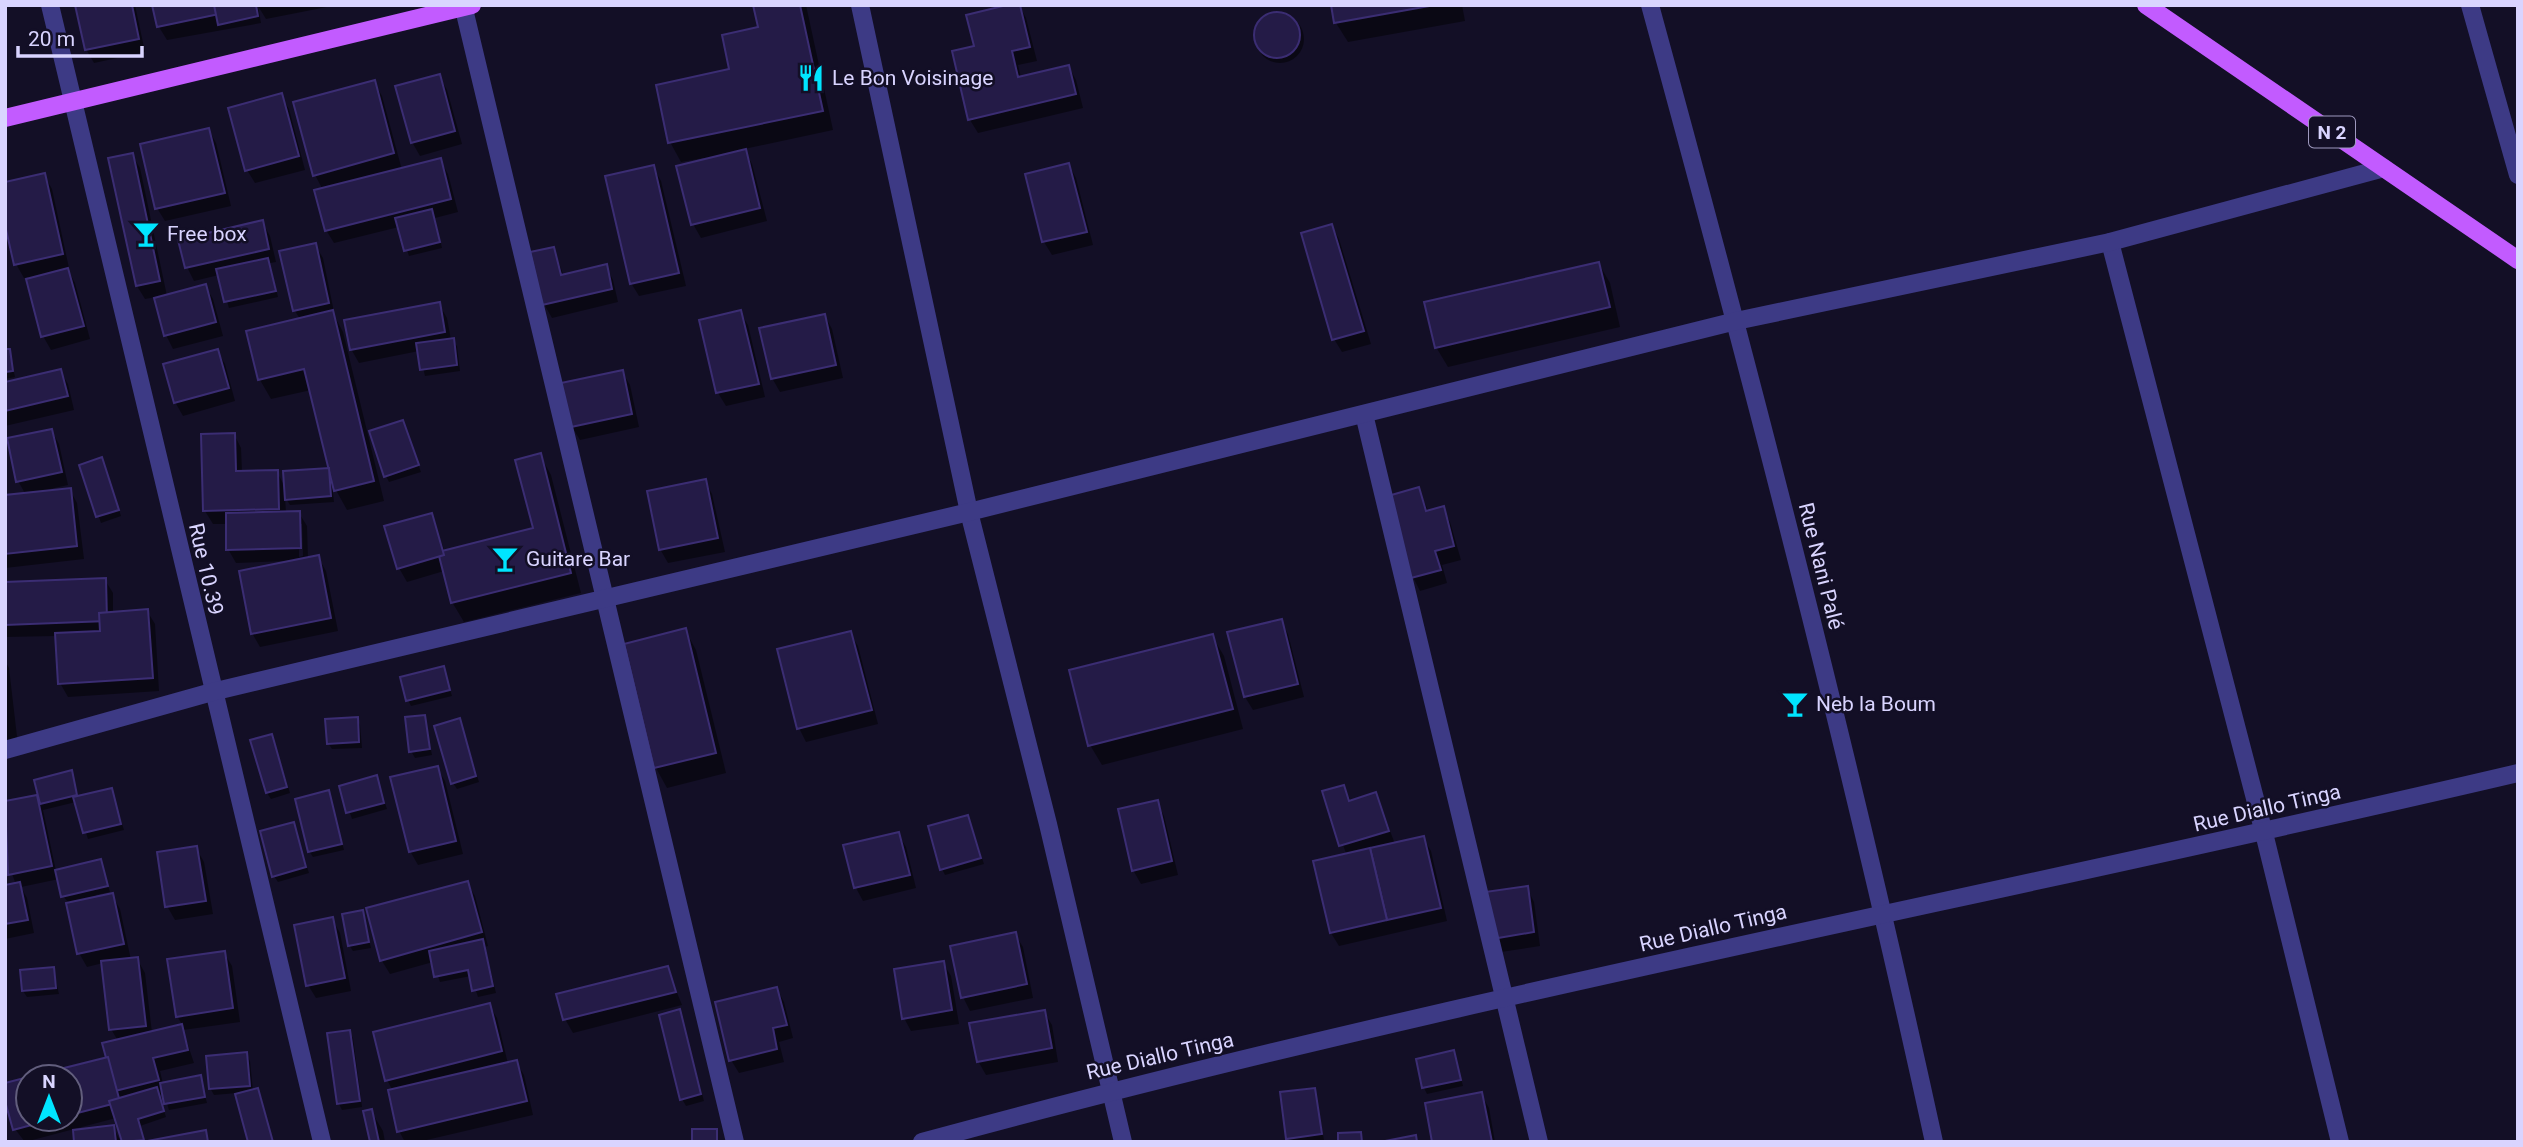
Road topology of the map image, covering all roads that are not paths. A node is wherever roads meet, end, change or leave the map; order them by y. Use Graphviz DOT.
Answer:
graph roads {
  1 [pos="50,5"];
  2 [pos="860,5"];
  3 [pos="1650,5"];
  4 [pos="2146,5"];
  5 [pos="2470,5"];
  6 [pos="466,6"];
  7 [pos="71,100"];
  8 [pos="5,118"];
  9 [pos="2513,141"];
  10 [pos="2384,168"];
  11 [pos="2518,176"];
  12 [pos="2110,242"];
  13 [pos="2518,260"];
  14 [pos="1736,321"];
  15 [pos="1364,414"];
  16 [pos="969,512"];
  17 [pos="606,600"];
  18 [pos="212,692"];
  19 [pos="5,750"];
  20 [pos="2518,773"];
  21 [pos="2264,832"];
  22 [pos="1884,913"];
  23 [pos="1504,999"];
  24 [pos="1110,1090"];
  25 [pos="321,1142"];
  26 [pos="736,1142"];
  27 [pos="922,1142"];
  28 [pos="1123,1142"];
  29 [pos="1539,1142"];
  30 [pos="1934,1142"];
  31 [pos="2340,1142"];
  1 -- 7 [label="street, Rue 10.39"];
  2 -- 16 [label="street"];
  3 -- 14 [label="street, Rue Nani Palé"];
  4 -- 10 [label="main road, N 2"];
  5 -- 9 [label="street"];
  6 -- 7 [label="main road"];
  6 -- 17 [label="street"];
  7 -- 8 [label="main road"];
  7 -- 18 [label="street, Rue 10.39"];
  9 -- 11 [label="street"];
  10 -- 12 [label="street"];
  10 -- 13 [label="main road, N 2"];
  12 -- 14 [label="street"];
  12 -- 21 [label="street"];
  14 -- 15 [label="street"];
  14 -- 22 [label="street, Rue Nani Palé"];
  15 -- 16 [label="street"];
  15 -- 23 [label="street"];
  16 -- 17 [label="street"];
  16 -- 24 [label="street"];
  17 -- 18 [label="street"];
  17 -- 26 [label="street"];
  18 -- 19 [label="street"];
  18 -- 25 [label="street, Rue 10.39"];
  20 -- 21 [label="street, Rue Diallo Tinga"];
  21 -- 22 [label="street, Rue Diallo Tinga"];
  21 -- 31 [label="street"];
  22 -- 23 [label="street, Rue Diallo Tinga"];
  22 -- 30 [label="street, Rue Nani Palé"];
  23 -- 24 [label="street, Rue Diallo Tinga"];
  23 -- 29 [label="street"];
  24 -- 27 [label="street, Rue Diallo Tinga"];
  24 -- 28 [label="street"];
}
